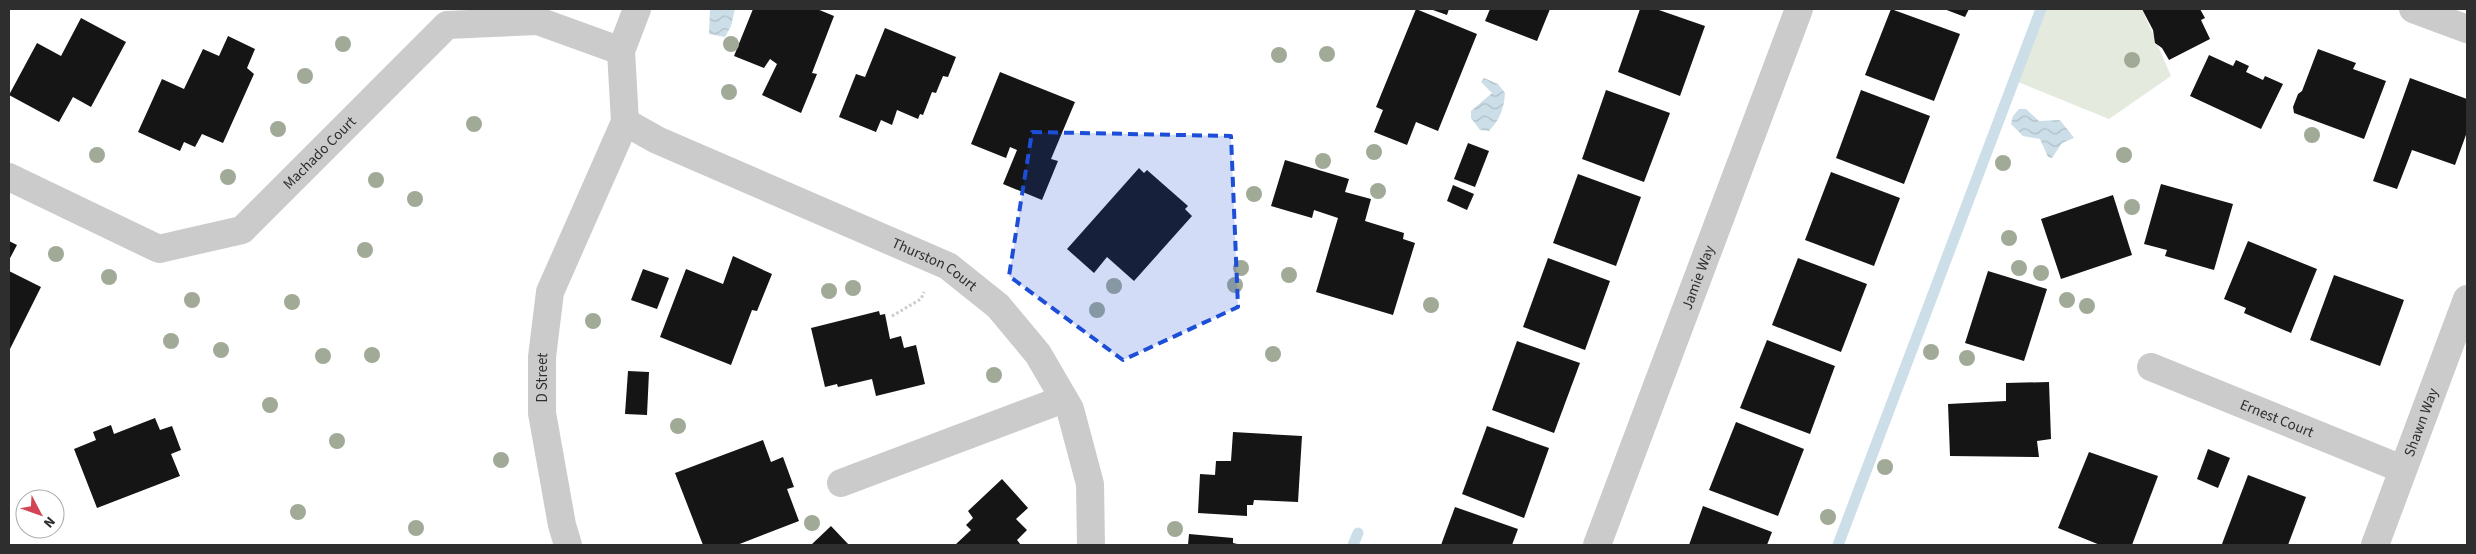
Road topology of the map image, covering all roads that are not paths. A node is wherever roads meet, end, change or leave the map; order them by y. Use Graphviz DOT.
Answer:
graph roads {
  1 [pos="637,9"];
  2 [pos="1799,9"];
  3 [pos="2413,9"];
  4 [pos="2467,29"];
  5 [pos="621,51"];
  6 [pos="625,122"];
  7 [pos="9,178"];
  8 [pos="2467,299"];
  9 [pos="2151,367"];
  10 [pos="1064,399"];
  11 [pos="2402,469"];
  12 [pos="841,483"];
  13 [pos="568,545"];
  14 [pos="1090,545"];
  15 [pos="1597,545"];
  16 [pos="2375,545"];
  1 -- 5 [label="street"];
  2 -- 15 [label="street, Jamie Way"];
  3 -- 4 [label="street"];
  5 -- 6 [label="street"];
  5 -- 7 [label="street, Machado Court"];
  6 -- 10 [label="street, Thurston Court"];
  6 -- 13 [label="street, D Street"];
  8 -- 11 [label="street, Shawn Way"];
  9 -- 11 [label="street, Ernest Court"];
  10 -- 12 [label="street"];
  10 -- 14 [label="street, Thurston Court"];
  11 -- 16 [label="street, Shawn Way"];
}
